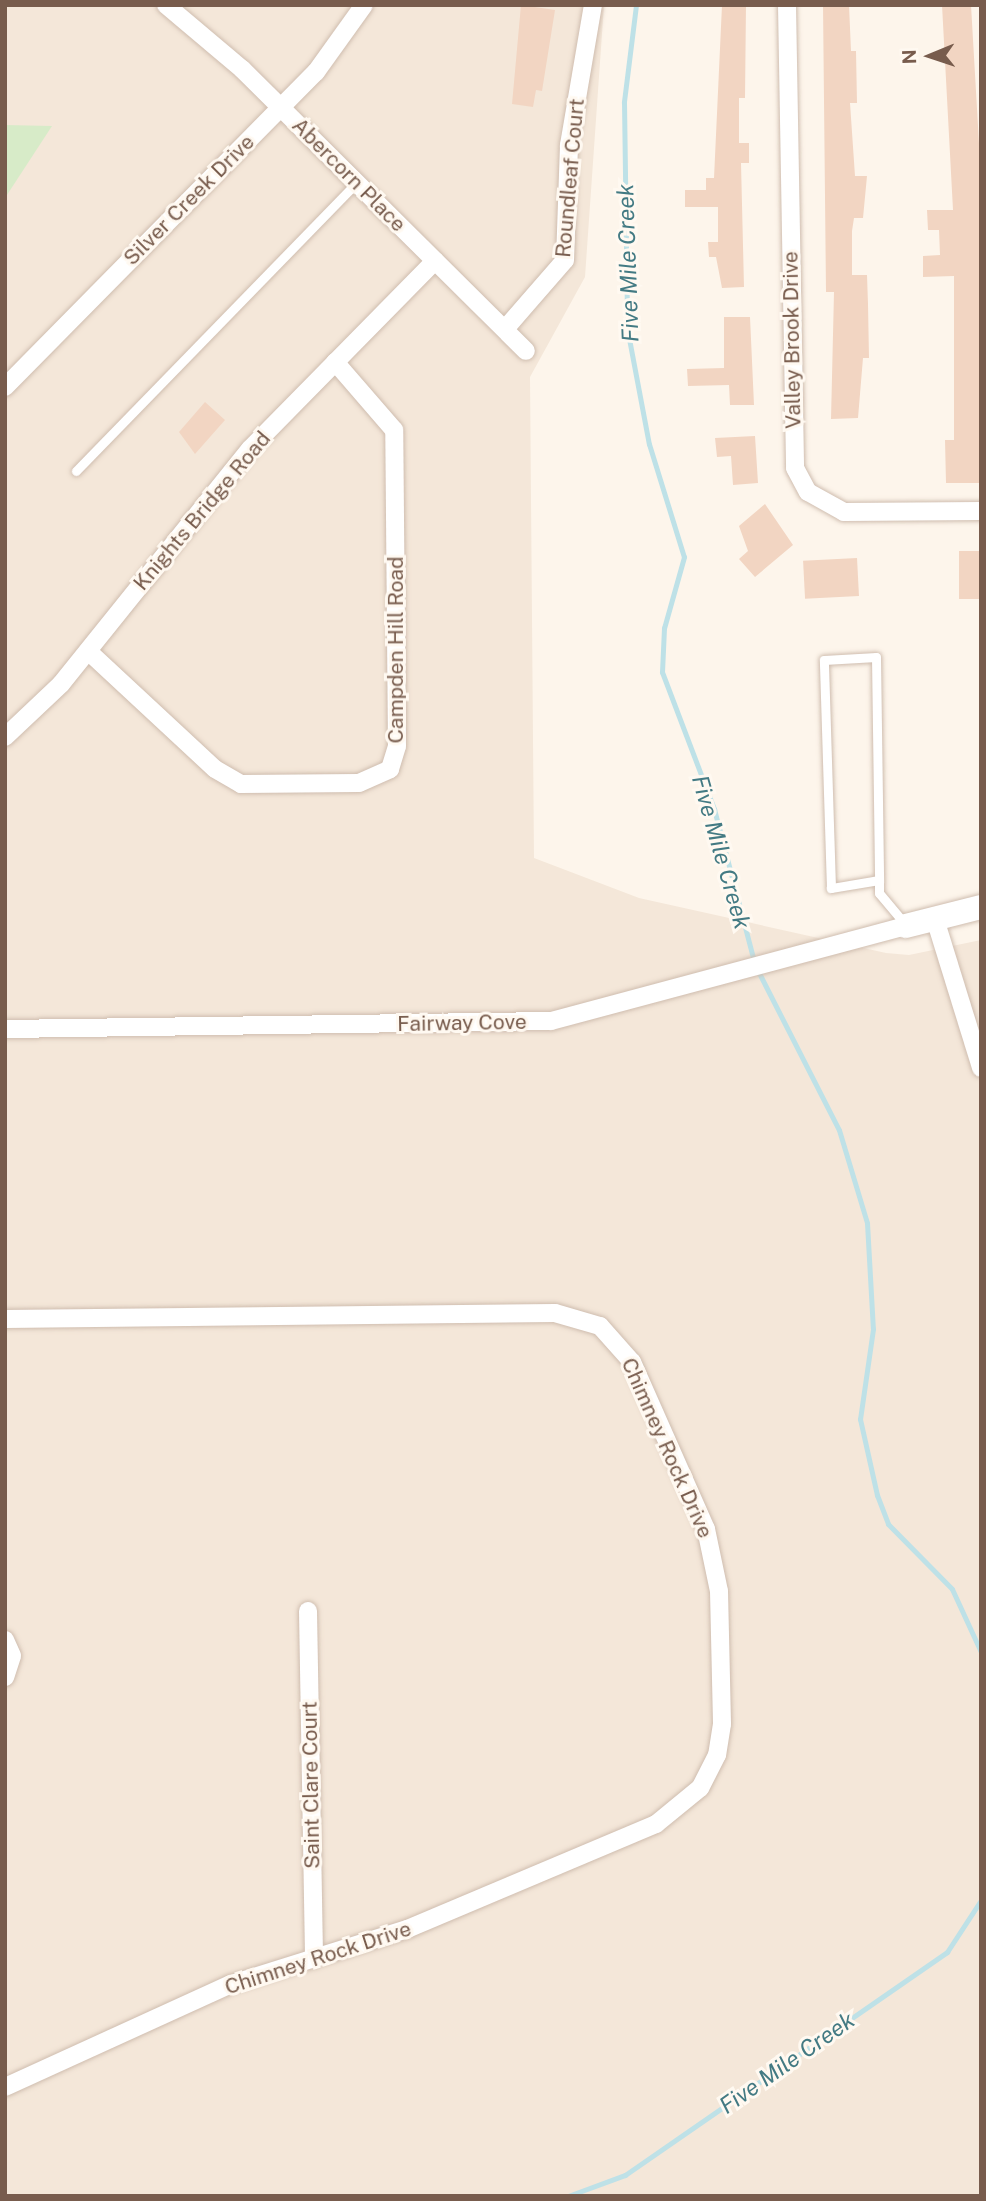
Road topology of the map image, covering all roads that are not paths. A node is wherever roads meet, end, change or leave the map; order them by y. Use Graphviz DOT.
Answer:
graph roads {
  1 [pos="166,5"];
  2 [pos="364,5"];
  3 [pos="593,5"];
  4 [pos="787,5"];
  5 [pos="281,108"];
  6 [pos="356,183"];
  7 [pos="435,261"];
  8 [pos="505,329"];
  9 [pos="526,351"];
  10 [pos="335,362"];
  11 [pos="5,387"];
  12 [pos="76,471"];
  13 [pos="981,511"];
  14 [pos="88,651"];
  15 [pos="5,737"];
  16 [pos="879,880"];
  17 [pos="981,907"];
  18 [pos="934,919"];
  19 [pos="906,926"];
  20 [pos="5,1029"];
  21 [pos="976,1043"];
  22 [pos="981,1068"];
  23 [pos="5,1319"];
  24 [pos="308,1611"];
  25 [pos="5,1640"];
  26 [pos="5,1677"];
  27 [pos="314,1959"];
  28 [pos="5,2087"];
  1 -- 5 [label="street, Abercorn Place"];
  2 -- 5 [label="street, Silver Creek Drive"];
  3 -- 8 [label="street, Roundleaf Court"];
  4 -- 13 [label="street, Valley Brook Drive"];
  5 -- 6 [label="street, Abercorn Place"];
  5 -- 11 [label="street, Silver Creek Drive"];
  6 -- 7 [label="street, Abercorn Place"];
  6 -- 12 [label="lane"];
  7 -- 8 [label="street, Abercorn Place"];
  7 -- 10 [label="street, Knights Bridge Road"];
  8 -- 9 [label="street, Abercorn Place"];
  10 -- 14 [label="street, Knights Bridge Road"];
  10 -- 14 [label="street, Campden Hill Road"];
  14 -- 15 [label="street, Knights Bridge Road"];
  16 -- 16 [label="lane"];
  16 -- 19 [label="lane"];
  17 -- 18 [label="street"];
  18 -- 19 [label="street"];
  18 -- 21 [label="street"];
  19 -- 20 [label="street, Fairway Cove"];
  21 -- 22 [label="street"];
  23 -- 27 [label="street, Chimney Rock Drive"];
  24 -- 27 [label="street, Saint Clare Court"];
  25 -- 26 [label="street"];
  27 -- 28 [label="street, Chimney Rock Drive"];
}
